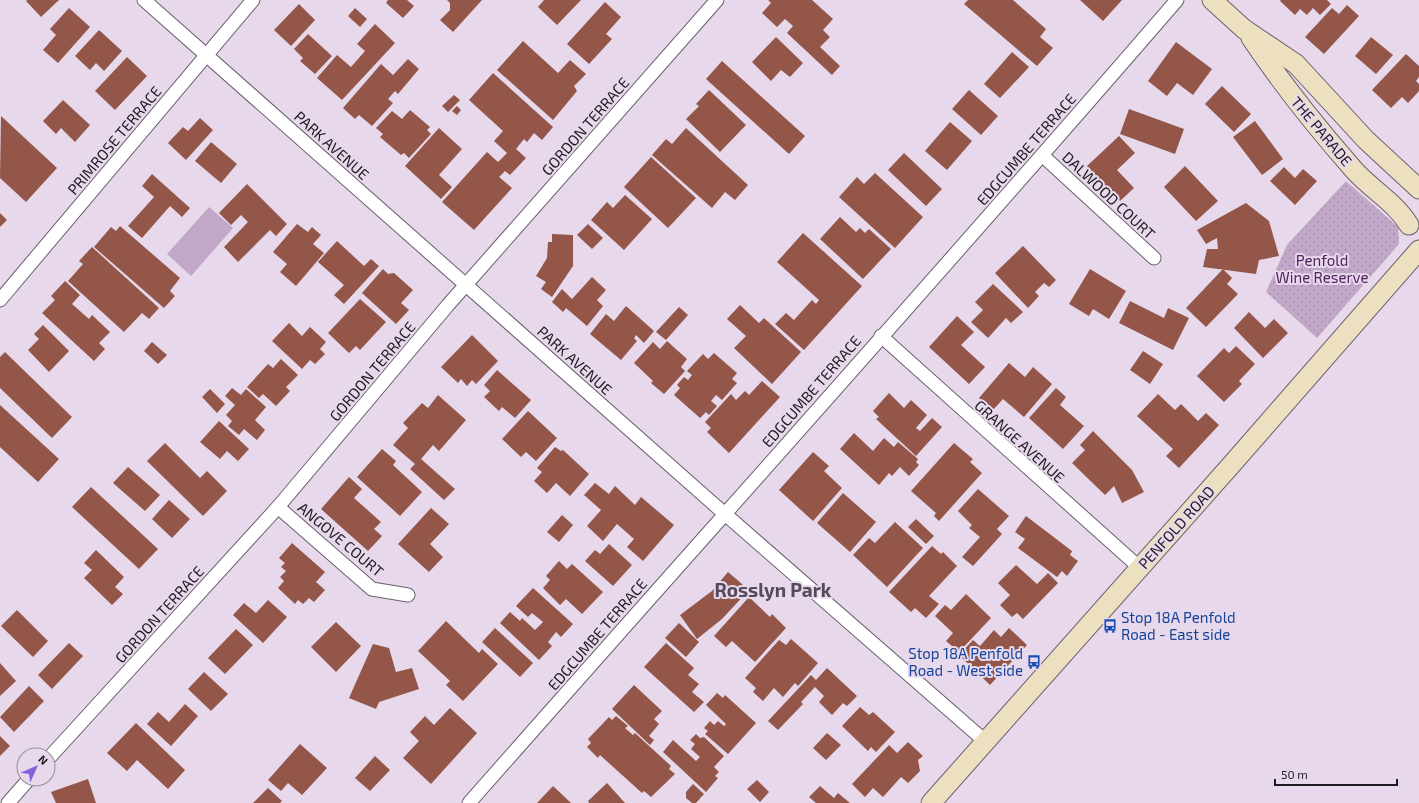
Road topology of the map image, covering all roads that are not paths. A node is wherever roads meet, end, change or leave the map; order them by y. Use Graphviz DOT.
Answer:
graph roads {
  1 [pos="144,0"];
  2 [pos="254,0"];
  3 [pos="717,0"];
  4 [pos="1177,0"];
  5 [pos="1212,0"];
  6 [pos="1244,29"];
  7 [pos="207,55"];
  8 [pos="1043,156"];
  9 [pos="1419,189"];
  10 [pos="1414,217"];
  11 [pos="1419,250"];
  12 [pos="1154,258"];
  13 [pos="467,285"];
  14 [pos="0,300"];
  15 [pos="880,336"];
  16 [pos="278,507"];
  17 [pos="724,514"];
  18 [pos="1140,568"];
  19 [pos="408,595"];
  20 [pos="986,742"];
  21 [pos="56,750"];
  22 [pos="22,787"];
  23 [pos="8,803"];
  24 [pos="469,803"];
  25 [pos="931,803"];
  1 -- 7 [label="street, PARK AVENUE"];
  2 -- 7 [label="street, PRIMROSE TERRACE"];
  3 -- 13 [label="street, GORDON TERRACE"];
  4 -- 8 [label="street, EDGCUMBE TERRACE"];
  5 -- 6 [label="main road, THE PARADE"];
  6 -- 9 [label="main road, THE PARADE"];
  6 -- 10 [label="main road, THE PARADE"];
  7 -- 13 [label="street, PARK AVENUE"];
  7 -- 14 [label="street, PRIMROSE TERRACE"];
  8 -- 12 [label="street, DALWOOD COURT"];
  8 -- 15 [label="street, EDGCUMBE TERRACE"];
  10 -- 11 [label="main road"];
  11 -- 18 [label="main road, PENFOLD ROAD"];
  13 -- 16 [label="street, GORDON TERRACE"];
  13 -- 17 [label="street, PARK AVENUE"];
  15 -- 17 [label="street, EDGCUMBE TERRACE"];
  15 -- 18 [label="street, GRANGE AVENUE"];
  16 -- 19 [label="street, ANGOVE COURT"];
  16 -- 21 [label="street, GORDON TERRACE"];
  17 -- 20 [label="street, PARK AVENUE"];
  17 -- 24 [label="street, EDGCUMBE TERRACE"];
  18 -- 20 [label="main road, PENFOLD ROAD"];
  20 -- 25 [label="main road, PENFOLD ROAD"];
  22 -- 23 [label="street"];
}
